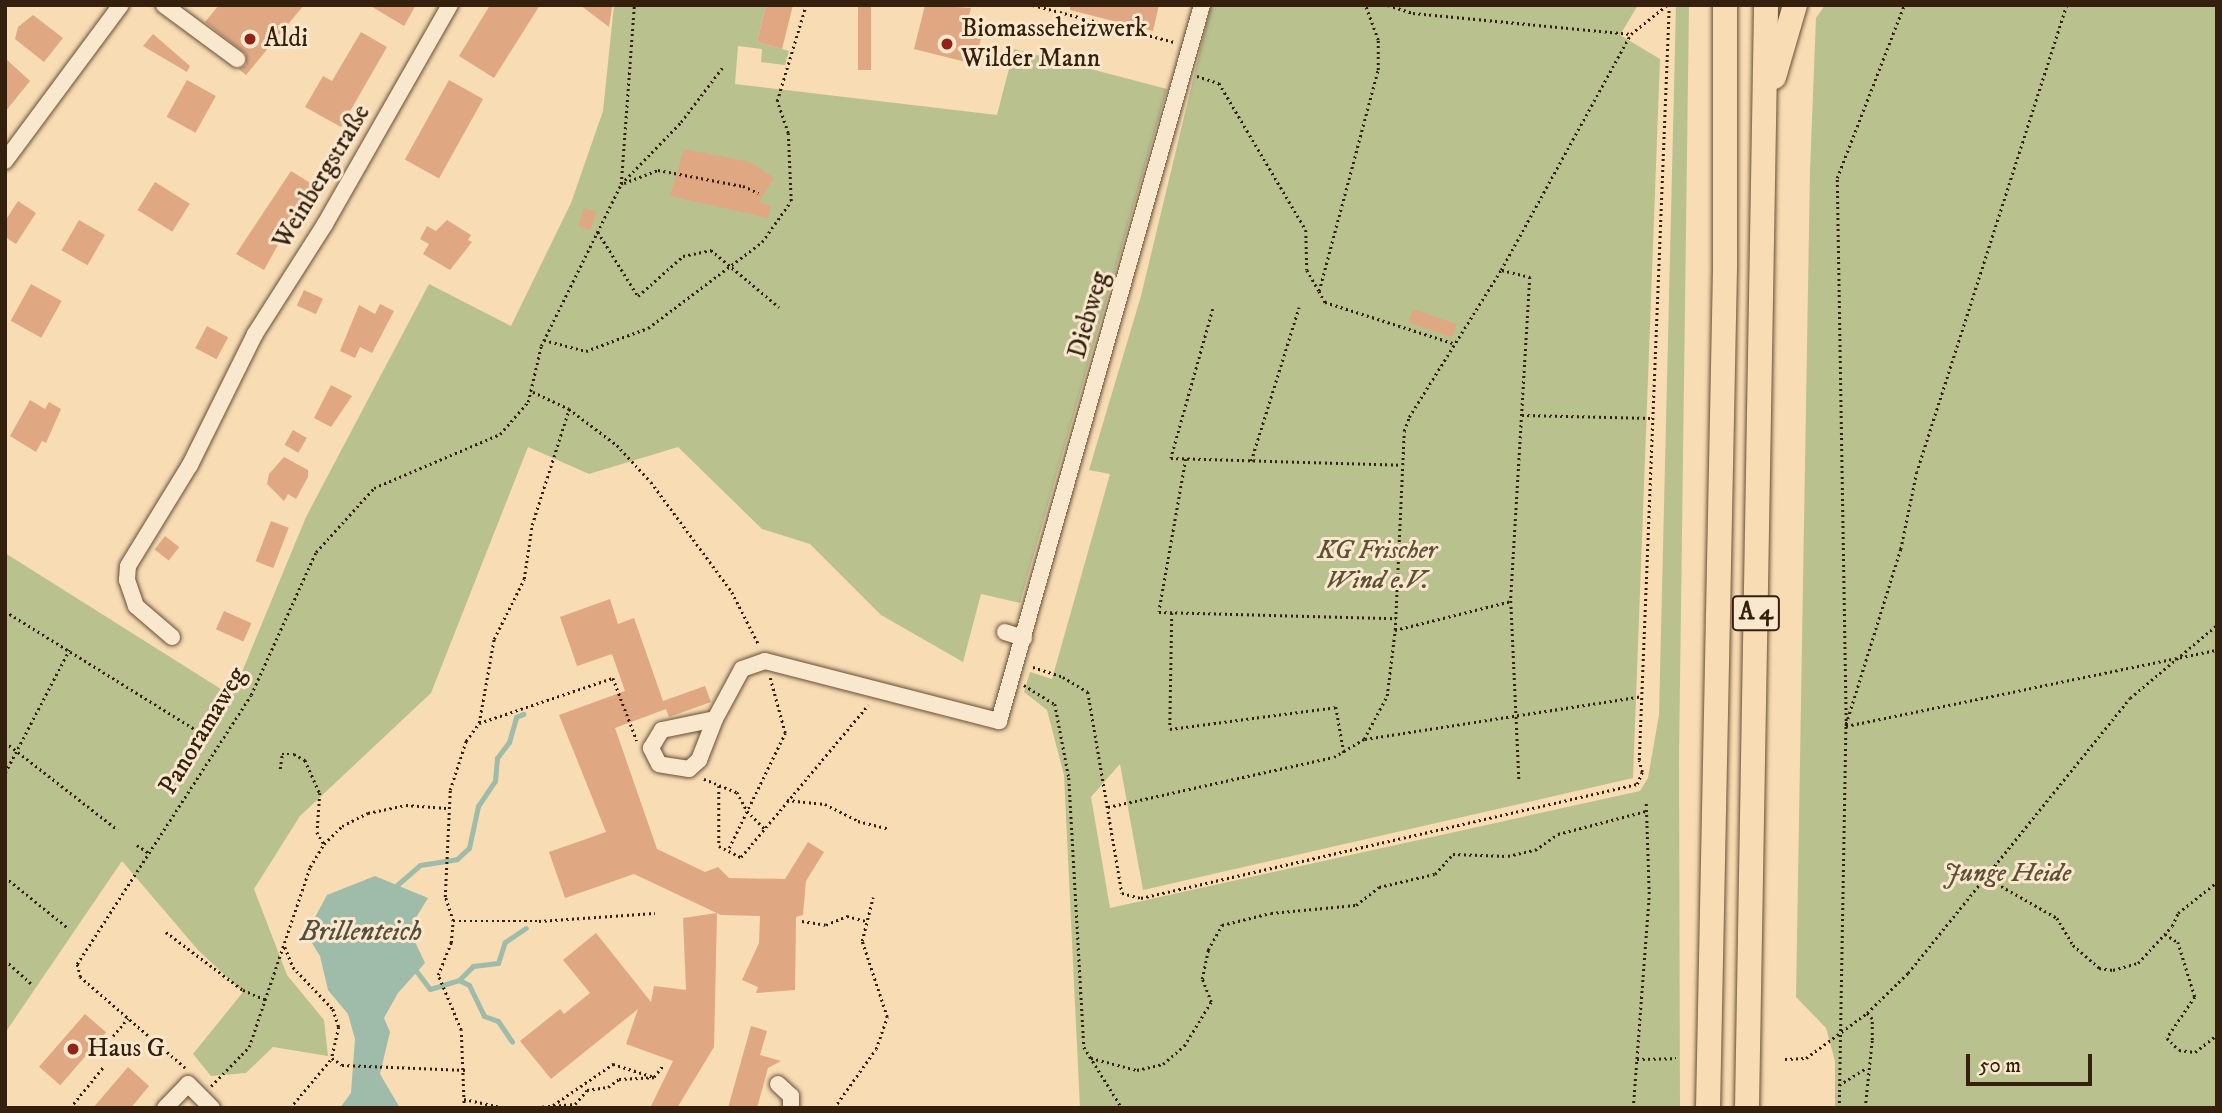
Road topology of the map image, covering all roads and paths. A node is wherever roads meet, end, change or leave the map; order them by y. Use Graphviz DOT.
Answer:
graph roads {
  1 [pos="121,5"];
  2 [pos="164,5"];
  3 [pos="450,5"];
  4 [pos="634,5"];
  5 [pos="806,5"];
  6 [pos="1033,5"];
  7 [pos="1202,5"];
  8 [pos="1365,5"];
  9 [pos="1388,5"];
  10 [pos="1668,5"];
  11 [pos="1710,5"];
  12 [pos="1725,5"];
  13 [pos="1766,5"];
  14 [pos="1795,5"];
  15 [pos="1904,5"];
  16 [pos="2067,5"];
  17 [pos="1631,34"];
  18 [pos="1191,46"];
  19 [pos="237,59"];
  20 [pos="722,68"];
  21 [pos="1183,72"];
  22 [pos="1724,91"];
  23 [pos="1764,119"];
  24 [pos="10,141"];
  25 [pos="5,161"];
  26 [pos="621,184"];
  27 [pos="759,193"];
  28 [pos="598,232"];
  29 [pos="729,265"];
  30 [pos="1501,270"];
  31 [pos="1318,291"];
  32 [pos="779,306"];
  33 [pos="1299,307"];
  34 [pos="1213,309"];
  35 [pos="544,340"];
  36 [pos="1454,344"];
  37 [pos="533,391"];
  38 [pos="569,409"];
  39 [pos="1522,415"];
  40 [pos="1653,418"];
  41 [pos="1186,459"];
  42 [pos="1251,461"];
  43 [pos="1402,465"];
  44 [pos="1511,601"];
  45 [pos="5,611"];
  46 [pos="1172,612"];
  47 [pos="1396,618"];
  48 [pos="2217,625"];
  49 [pos="1395,630"];
  50 [pos="1005,632"];
  51 [pos="172,637"];
  52 [pos="1024,638"];
  53 [pos="69,650"];
  54 [pos="2217,650"];
  55 [pos="2179,657"];
  56 [pos="765,661"];
  57 [pos="1014,674"];
  58 [pos="878,692"];
  59 [pos="1642,696"];
  60 [pos="1516,716"];
  61 [pos="715,719"];
  62 [pos="479,723"];
  63 [pos="1846,726"];
  64 [pos="201,733"];
  65 [pos="1364,739"];
  66 [pos="5,742"];
  67 [pos="651,748"];
  68 [pos="18,750"];
  69 [pos="1344,753"];
  70 [pos="280,769"];
  71 [pos="689,769"];
  72 [pos="5,773"];
  73 [pos="1519,780"];
  74 [pos="719,786"];
  75 [pos="787,800"];
  76 [pos="1646,803"];
  77 [pos="1108,807"];
  78 [pos="448,808"];
  79 [pos="747,811"];
  80 [pos="1647,811"];
  81 [pos="765,828"];
  82 [pos="889,829"];
  83 [pos="118,830"];
  84 [pos="324,844"];
  85 [pos="137,845"];
  86 [pos="729,848"];
  87 [pos="149,853"];
  88 [pos="5,877"];
  89 [pos="1986,877"];
  90 [pos="2217,882"];
  91 [pos="873,897"];
  92 [pos="655,913"];
  93 [pos="453,921"];
  94 [pos="802,921"];
  95 [pos="866,921"];
  96 [pos="68,928"];
  97 [pos="166,932"];
  98 [pos="2165,934"];
  99 [pos="285,947"];
  100 [pos="5,960"];
  101 [pos="33,985"];
  102 [pos="267,1000"];
  103 [pos="1867,1013"];
  104 [pos="128,1018"];
  105 [pos="1841,1032"];
  106 [pos="2217,1035"];
  107 [pos="114,1036"];
  108 [pos="332,1058"];
  109 [pos="1091,1058"];
  110 [pos="1676,1058"];
  111 [pos="1637,1059"];
  112 [pos="1785,1059"];
  113 [pos="664,1064"];
  114 [pos="104,1066"];
  115 [pos="1866,1068"];
  116 [pos="466,1070"];
  117 [pos="654,1077"];
  118 [pos="582,1084"];
  119 [pos="778,1084"];
  120 [pos="1839,1085"];
  121 [pos="587,1090"];
  122 [pos="181,1091"];
  123 [pos="201,1095"];
  124 [pos="464,1099"];
  125 [pos="551,1105"];
  126 [pos="71,1108"];
  127 [pos="165,1108"];
  128 [pos="212,1108"];
  129 [pos="290,1108"];
  130 [pos="464,1108"];
  131 [pos="505,1108"];
  132 [pos="526,1108"];
  133 [pos="791,1108"];
  134 [pos="834,1108"];
  135 [pos="1122,1108"];
  136 [pos="1633,1108"];
  137 [pos="1709,1108"];
  138 [pos="1746,1108"];
  139 [pos="1839,1108"];
  140 [pos="1865,1108"];
  1 -- 24 [label="street"];
  2 -- 19 [label="street"];
  3 -- 51 [label="street, Weinbergstraße"];
  4 -- 26 [label="path"];
  5 -- 29 [label="path"];
  6 -- 18 [label="path"];
  7 -- 18 [label="street, Diebweg"];
  8 -- 31 [label="path"];
  9 -- 17 [label="path"];
  10 -- 17 [label="path"];
  10 -- 40 [label="path"];
  11 -- 22 [label="highway"];
  12 -- 22 [label="highway, A 4"];
  13 -- 23 [label="highway, A 4"];
  14 -- 23 [label="highway"];
  15 -- 63 [label="path"];
  16 -- 63 [label="path"];
  17 -- 30 [label="path"];
  18 -- 21 [label="street, Diebweg"];
  20 -- 26 [label="path"];
  21 -- 31 [label="path"];
  21 -- 52 [label="street, Diebweg"];
  22 -- 137 [label="highway, A 4"];
  23 -- 138 [label="highway, A 4"];
  24 -- 25 [label="street"];
  26 -- 27 [label="path"];
  26 -- 28 [label="path"];
  28 -- 29 [label="path"];
  28 -- 35 [label="path"];
  29 -- 32 [label="path"];
  29 -- 35 [label="path"];
  30 -- 36 [label="path"];
  30 -- 39 [label="path"];
  31 -- 36 [label="path"];
  33 -- 42 [label="path"];
  34 -- 41 [label="path"];
  35 -- 37 [label="path"];
  36 -- 43 [label="path"];
  37 -- 38 [label="path"];
  37 -- 87 [label="path, Panoramaweg"];
  38 -- 56 [label="path"];
  38 -- 62 [label="path"];
  39 -- 40 [label="path"];
  39 -- 44 [label="path"];
  40 -- 59 [label="path"];
  41 -- 42 [label="path"];
  41 -- 46 [label="path"];
  42 -- 43 [label="path"];
  43 -- 47 [label="path"];
  44 -- 49 [label="path"];
  44 -- 60 [label="path"];
  45 -- 53 [label="path"];
  46 -- 47 [label="path"];
  46 -- 69 [label="path"];
  47 -- 49 [label="path"];
  48 -- 55 [label="path"];
  49 -- 65 [label="path"];
  50 -- 52 [label="street"];
  52 -- 57 [label="street, Diebweg"];
  53 -- 64 [label="path"];
  53 -- 68 [label="path"];
  54 -- 55 [label="path"];
  55 -- 63 [label="path"];
  55 -- 89 [label="path"];
  56 -- 58 [label="street"];
  56 -- 61 [label="street"];
  56 -- 79 [label="path"];
  57 -- 58 [label="street, Diebweg"];
  57 -- 77 [label="path"];
  57 -- 109 [label="path"];
  58 -- 75 [label="path"];
  59 -- 60 [label="path"];
  59 -- 77 [label="path"];
  60 -- 65 [label="path"];
  60 -- 73 [label="path"];
  61 -- 67 [label="street"];
  61 -- 71 [label="street"];
  62 -- 67 [label="path"];
  62 -- 78 [label="path"];
  63 -- 105 [label="path"];
  65 -- 69 [label="path"];
  66 -- 68 [label="path"];
  67 -- 71 [label="street"];
  68 -- 72 [label="path"];
  68 -- 83 [label="path"];
  69 -- 77 [label="path"];
  70 -- 84 [label="path"];
  71 -- 74 [label="path"];
  74 -- 79 [label="path"];
  74 -- 86 [label="path"];
  75 -- 81 [label="path"];
  75 -- 82 [label="path"];
  76 -- 80 [label="path"];
  78 -- 84 [label="path"];
  78 -- 93 [label="path"];
  79 -- 81 [label="path"];
  79 -- 86 [label="path"];
  80 -- 109 [label="path"];
  80 -- 111 [label="path"];
  81 -- 86 [label="path"];
  84 -- 99 [label="path"];
  85 -- 87 [label="path"];
  87 -- 104 [label="path, Panoramaweg"];
  88 -- 96 [label="path"];
  89 -- 98 [label="path"];
  89 -- 103 [label="path"];
  90 -- 98 [label="path"];
  91 -- 95 [label="path"];
  92 -- 93 [label="path"];
  93 -- 116 [label="path"];
  94 -- 95 [label="path"];
  95 -- 134 [label="path"];
  97 -- 102 [label="path"];
  98 -- 106 [label="path"];
  99 -- 102 [label="path"];
  99 -- 108 [label="path"];
  100 -- 101 [label="path"];
  102 -- 123 [label="path"];
  103 -- 105 [label="path"];
  103 -- 115 [label="path"];
  104 -- 107 [label="path"];
  104 -- 122 [label="path, Panoramaweg"];
  105 -- 112 [label="path"];
  105 -- 120 [label="path"];
  108 -- 116 [label="path"];
  108 -- 129 [label="path"];
  109 -- 135 [label="path"];
  110 -- 111 [label="path"];
  111 -- 136 [label="path"];
  113 -- 117 [label="path"];
  114 -- 126 [label="path"];
  115 -- 120 [label="path"];
  115 -- 140 [label="path"];
  116 -- 124 [label="path"];
  117 -- 118 [label="path"];
  117 -- 121 [label="path"];
  118 -- 121 [label="path"];
  118 -- 125 [label="path"];
  119 -- 133 [label="street"];
  120 -- 139 [label="path"];
  121 -- 125 [label="path"];
  122 -- 123 [label="street"];
  122 -- 127 [label="street"];
  123 -- 128 [label="street"];
  124 -- 130 [label="path"];
  124 -- 131 [label="path"];
  125 -- 132 [label="path"];
}
